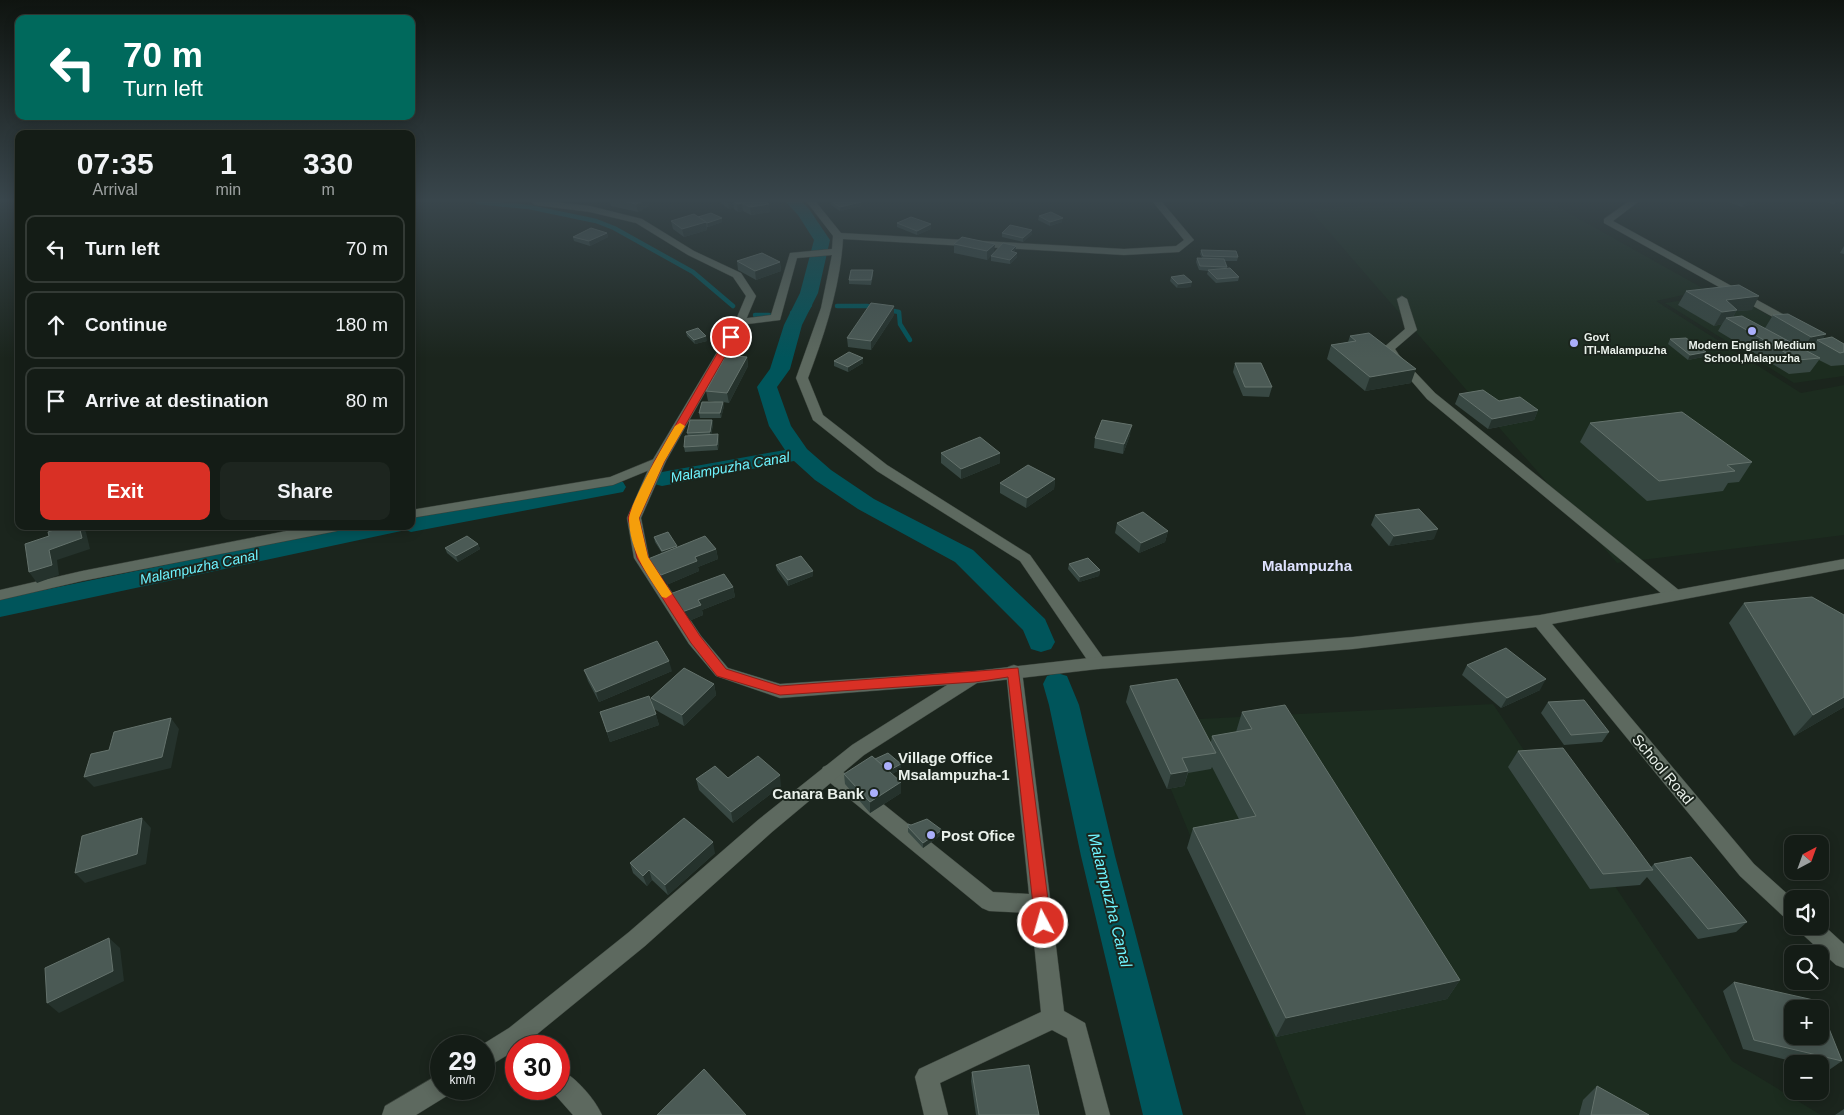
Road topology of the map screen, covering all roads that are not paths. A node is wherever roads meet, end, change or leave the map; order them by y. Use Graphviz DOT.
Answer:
graph roads {
  1 [pos="693,254"];
  2 [pos="808,254"];
  3 [pos="837,254"];
  4 [pos="1667,254"];
  5 [pos="1402,299"];
  6 [pos="740,322"];
  7 [pos="1802,328"];
  8 [pos="659,462"];
  9 [pos="415,513"];
  10 [pos="317,530"];
  11 [pos="1844,564"];
  12 [pos="0,595"];
  13 [pos="1674,595"];
  14 [pos="1540,620"];
  15 [pos="1098,663"];
  16 [pos="1014,671"];
  17 [pos="975,677"];
  18 [pos="830,772"];
  19 [pos="1041,904"];
  20 [pos="1784,904"];
  21 [pos="1819,935"];
  22 [pos="1844,958"];
  23 [pos="1053,1018"];
  24 [pos="529,1035"];
  25 [pos="430,1092"];
  26 [pos="570,1092"];
  27 [pos="394,1115"];
  28 [pos="590,1115"];
  29 [pos="936,1115"];
  30 [pos="1098,1115"];
  1 -- 6 [label="street"];
  2 -- 6 [label="street"];
  3 -- 15 [label="street"];
  4 -- 7 [label="street"];
  5 -- 13 [label="street"];
  6 -- 8 [label="street"];
  8 -- 9 [label="street"];
  8 -- 17 [label="street"];
  10 -- 12 [label="street"];
  11 -- 13 [label="street"];
  13 -- 14 [label="street"];
  14 -- 15 [label="street"];
  14 -- 20 [label="street, School Road"];
  15 -- 16 [label="street"];
  16 -- 17 [label="street"];
  16 -- 19 [label="street"];
  17 -- 18 [label="street"];
  18 -- 19 [label="street"];
  18 -- 24 [label="street"];
  19 -- 23 [label="street"];
  21 -- 22 [label="street"];
  23 -- 29 [label="street"];
  23 -- 30 [label="street"];
  25 -- 27 [label="street"];
  26 -- 28 [label="street"];
}
